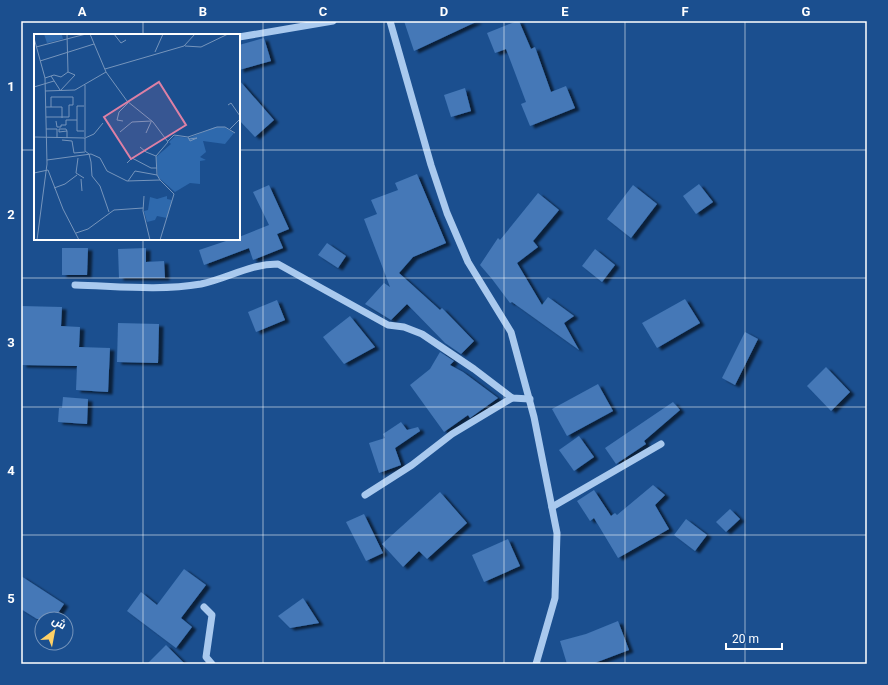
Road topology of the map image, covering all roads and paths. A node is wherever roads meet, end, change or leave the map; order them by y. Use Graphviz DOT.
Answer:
graph roads {
  1 [pos="333,21"];
  2 [pos="390,21"];
  3 [pos="240,37"];
  4 [pos="75,285"];
  5 [pos="512,398"];
  6 [pos="530,399"];
  7 [pos="661,444"];
  8 [pos="365,495"];
  9 [pos="552,507"];
  10 [pos="204,607"];
  11 [pos="212,664"];
  12 [pos="536,664"];
  1 -- 3 [label="street"];
  2 -- 6 [label="street"];
  4 -- 5 [label="street"];
  5 -- 6 [label="street"];
  5 -- 8 [label="street"];
  6 -- 9 [label="street"];
  7 -- 9 [label="street"];
  9 -- 12 [label="street"];
  10 -- 11 [label="street"];
}
